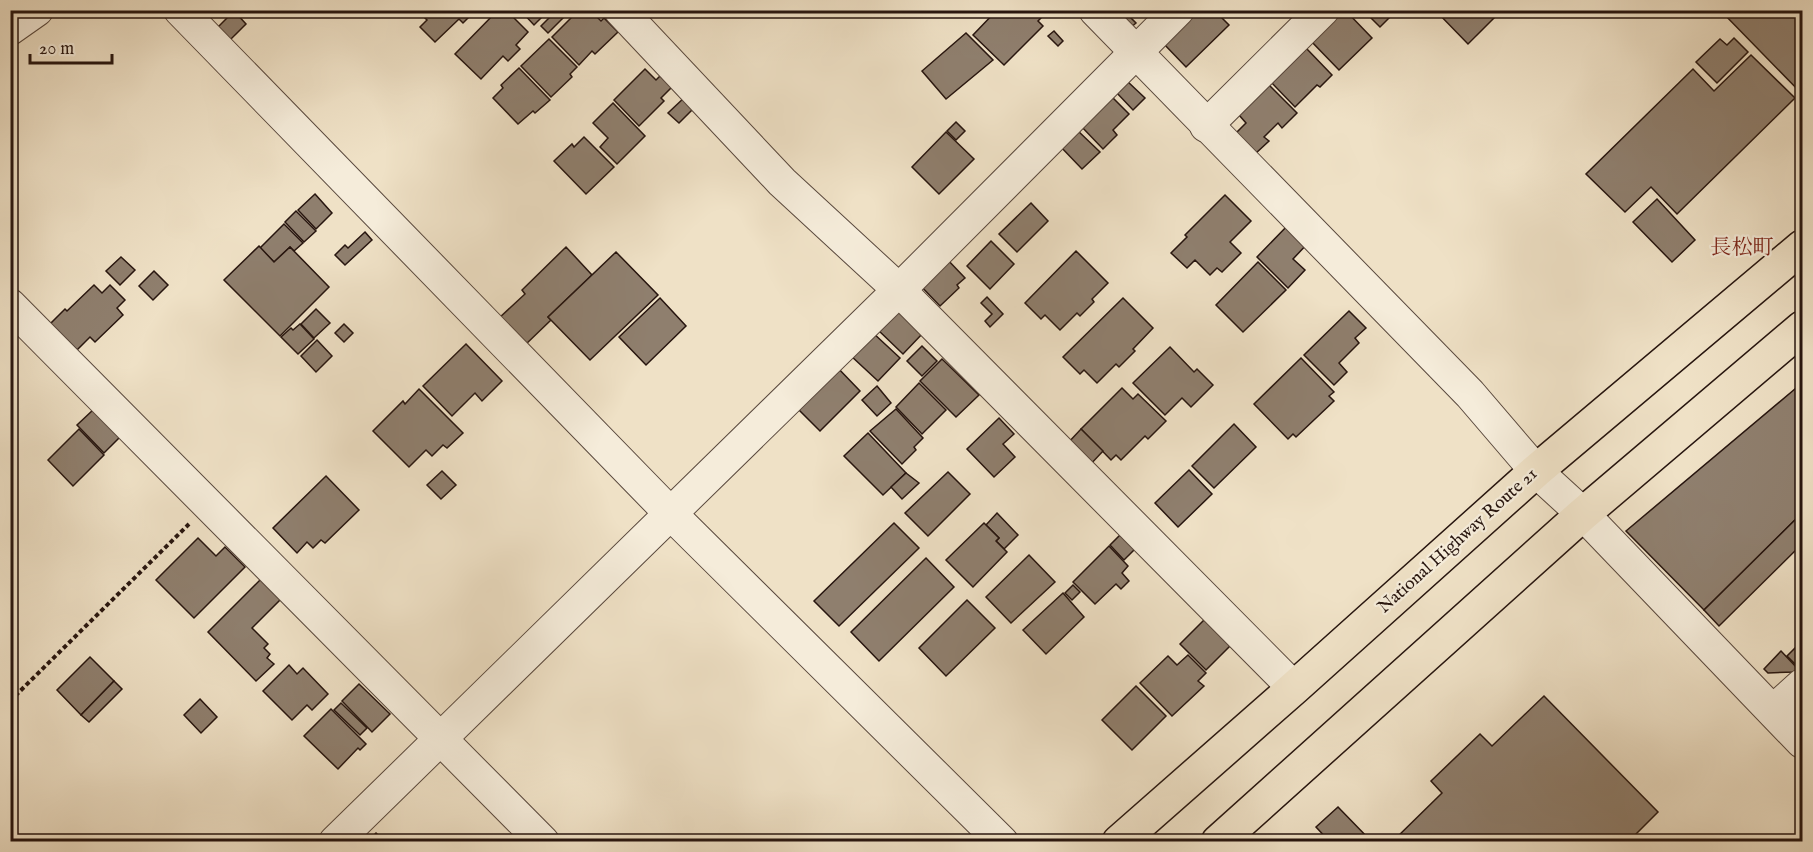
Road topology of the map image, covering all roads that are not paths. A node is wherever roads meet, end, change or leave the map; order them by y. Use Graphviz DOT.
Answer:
graph roads {
  1 [pos="37,10"];
  2 [pos="180,10"];
  3 [pos="620,10"];
  4 [pos="1095,10"];
  5 [pos="1178,10"];
  6 [pos="1323,10"];
  7 [pos="10,29"];
  8 [pos="1136,53"];
  9 [pos="1206,126"];
  10 [pos="1803,247"];
  11 [pos="899,290"];
  12 [pos="10,305"];
  13 [pos="1803,328"];
  14 [pos="1536,471"];
  15 [pos="671,514"];
  16 [pos="1583,514"];
  17 [pos="1803,685"];
  18 [pos="1294,688"];
  19 [pos="1773,711"];
  20 [pos="442,738"];
  21 [pos="1803,742"];
  22 [pos="336,842"];
  23 [pos="543,842"];
  24 [pos="1002,842"];
  25 [pos="1119,842"];
  26 [pos="1218,842"];
  1 -- 7 [label="street"];
  2 -- 15 [label="street"];
  3 -- 11 [label="street"];
  4 -- 8 [label="street"];
  5 -- 8 [label="street"];
  6 -- 9 [label="street"];
  8 -- 9 [label="street"];
  8 -- 11 [label="street"];
  9 -- 14 [label="street"];
  10 -- 14 [label="highway, National Highway Route 21"];
  11 -- 15 [label="street"];
  11 -- 18 [label="street"];
  12 -- 20 [label="street"];
  13 -- 16 [label="highway"];
  14 -- 16 [label="street"];
  14 -- 18 [label="highway, National Highway Route 21"];
  15 -- 20 [label="street"];
  15 -- 24 [label="street"];
  16 -- 19 [label="street"];
  16 -- 26 [label="highway"];
  17 -- 19 [label="street"];
  18 -- 25 [label="highway, National Highway Route 21"];
  19 -- 21 [label="street"];
  20 -- 22 [label="street"];
  20 -- 23 [label="street"];
}
